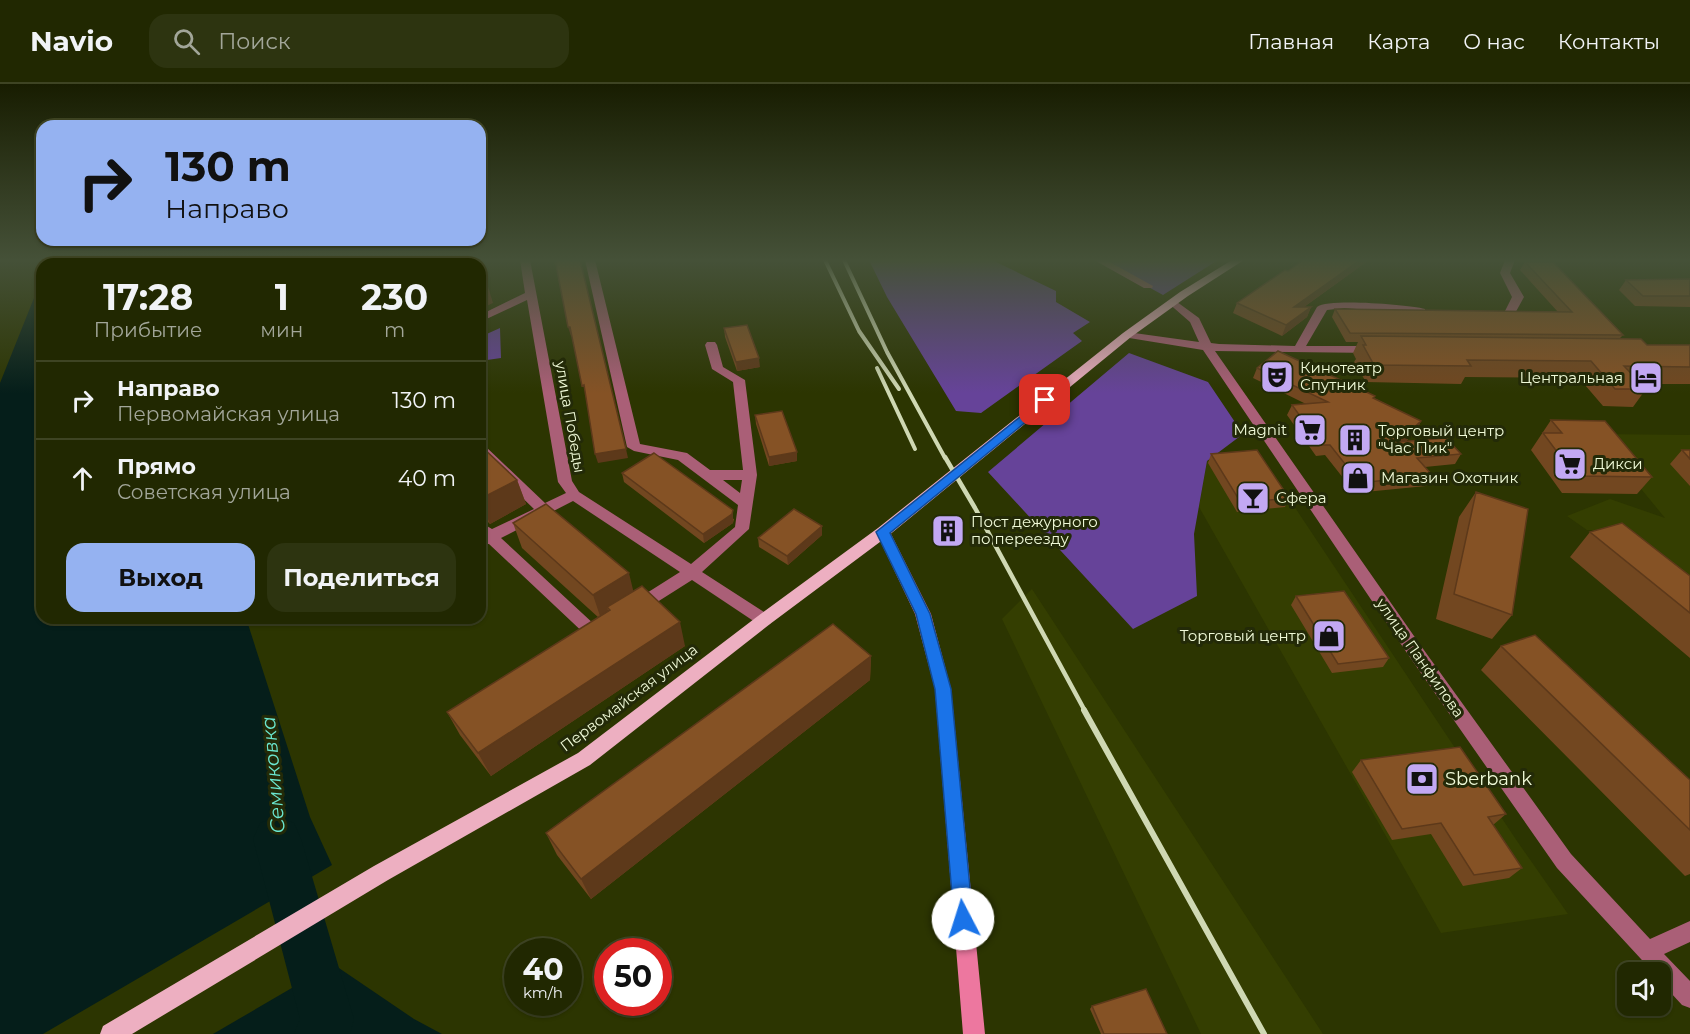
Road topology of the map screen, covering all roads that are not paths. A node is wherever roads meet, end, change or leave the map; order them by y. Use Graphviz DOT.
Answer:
graph roads {
  1 [pos="510,304"];
  2 [pos="533,304"];
  3 [pos="601,304"];
  4 [pos="1170,304"];
  5 [pos="1176,304"];
  6 [pos="1514,304"];
  7 [pos="1434,312"];
  8 [pos="1477,314"];
  9 [pos="486,316"];
  10 [pos="1127,335"];
  11 [pos="711,345"];
  12 [pos="1207,347"];
  13 [pos="1299,348"];
  14 [pos="1389,350"];
  15 [pos="486,455"];
  16 [pos="707,475"];
  17 [pos="750,475"];
  18 [pos="574,495"];
  19 [pos="746,504"];
  20 [pos="544,511"];
  21 [pos="883,532"];
  22 [pos="486,534"];
  23 [pos="486,538"];
  24 [pos="691,573"];
  25 [pos="764,620"];
  26 [pos="595,634"];
  27 [pos="576,646"];
  28 [pos="1690,931"];
  29 [pos="1648,951"];
  30 [pos="1690,997"];
  31 [pos="111,1034"];
  32 [pos="974,1034"];
  1 -- 9 [label="street"];
  2 -- 18 [label="street, улица Победы"];
  3 -- 16 [label="street"];
  4 -- 10 [label="main road, Первомайская улица"];
  5 -- 12 [label="street, улица Панфилова"];
  6 -- 8 [label="street"];
  7 -- 13 [label="street"];
  10 -- 12 [label="street"];
  10 -- 21 [label="main road, Первомайская улица"];
  11 -- 17 [label="street"];
  12 -- 13 [label="street"];
  12 -- 29 [label="street, улица Панфилова"];
  13 -- 14 [label="street"];
  15 -- 20 [label="street"];
  16 -- 17 [label="street"];
  16 -- 19 [label="street"];
  17 -- 19 [label="street"];
  18 -- 20 [label="street"];
  18 -- 24 [label="street, улица Победы"];
  19 -- 24 [label="street"];
  20 -- 22 [label="street"];
  21 -- 25 [label="main road, Первомайская улица"];
  21 -- 32 [label="main road"];
  23 -- 26 [label="street"];
  24 -- 25 [label="street, улица Победы"];
  24 -- 26 [label="street"];
  25 -- 31 [label="main road, Первомайская улица"];
  26 -- 27 [label="street"];
  28 -- 29 [label="street"];
  29 -- 30 [label="street, улица Панфилова"];
}
